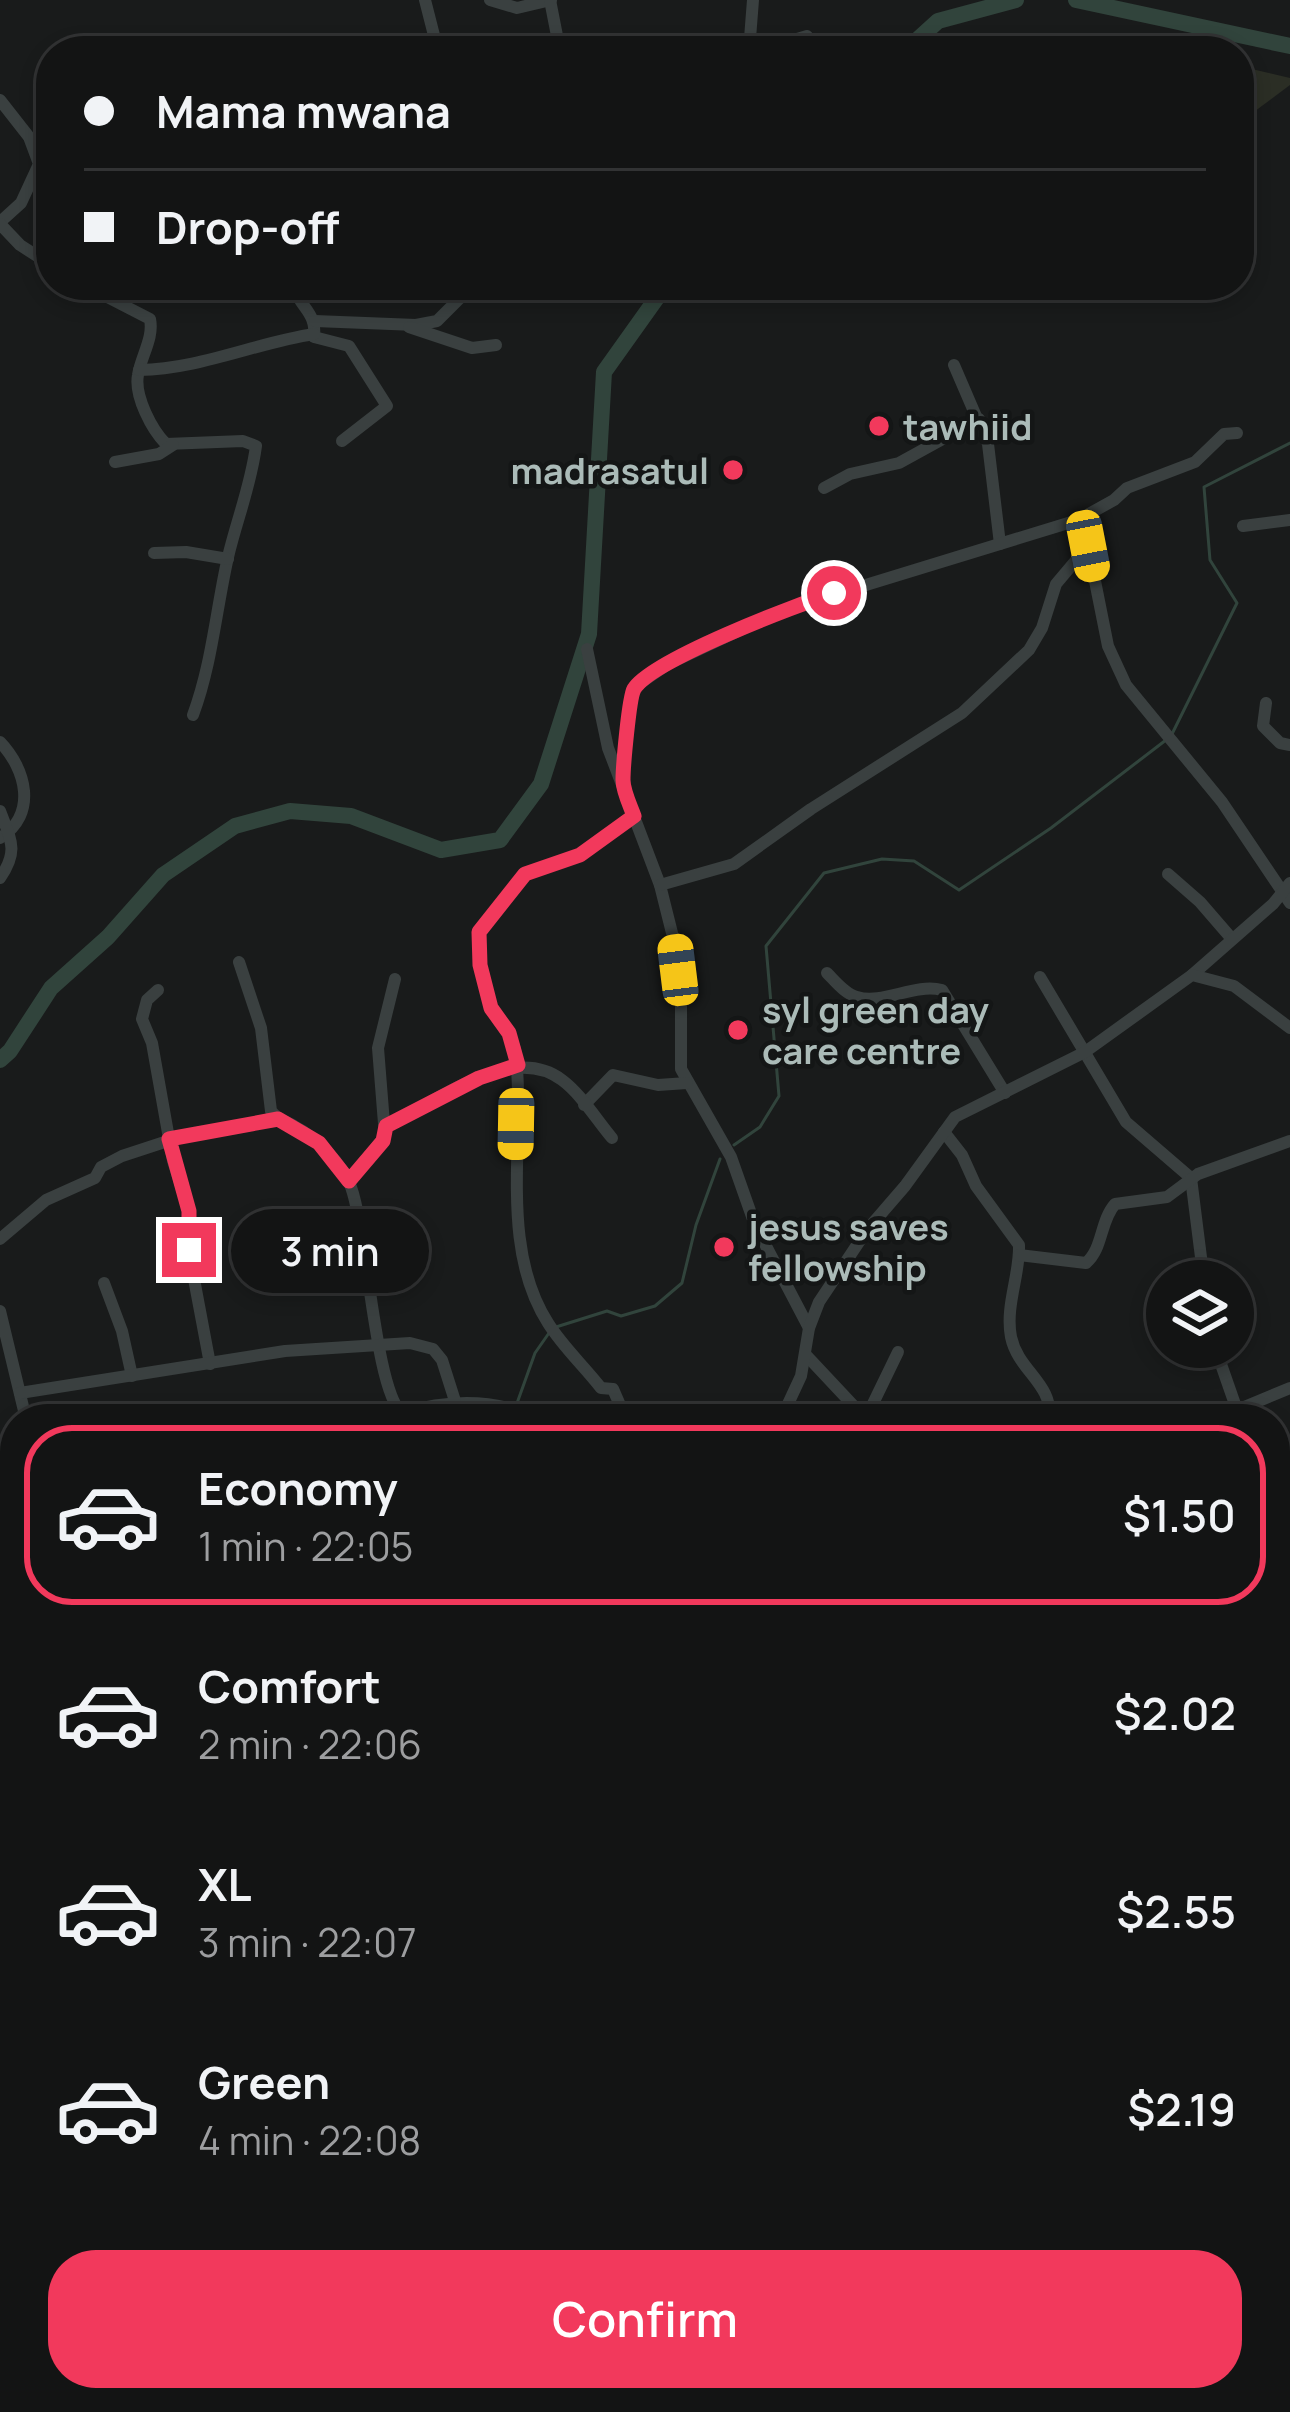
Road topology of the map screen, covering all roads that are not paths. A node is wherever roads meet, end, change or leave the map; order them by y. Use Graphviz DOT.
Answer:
graph roads {
  1 [pos="425,0"];
  2 [pos="490,0"];
  3 [pos="550,0"];
  4 [pos="753,0"];
  5 [pos="434,36"];
  6 [pos="557,36"];
  7 [pos="753,36"];
  8 [pos="0,100"];
  9 [pos="36,156"];
  10 [pos="36,175"];
  11 [pos="0,223"];
  12 [pos="36,255"];
  13 [pos="113,300"];
  14 [pos="300,300"];
  15 [pos="458,300"];
  16 [pos="396,322"];
  17 [pos="315,328"];
  18 [pos="496,346"];
  19 [pos="954,365"];
  20 [pos="140,370"];
  21 [pos="979,419"];
  22 [pos="1237,433"];
  23 [pos="342,442"];
  24 [pos="173,445"];
  25 [pos="116,462"];
  26 [pos="824,488"];
  27 [pos="1078,520"];
  28 [pos="1290,520"];
  29 [pos="1243,526"];
  30 [pos="1000,544"];
  31 [pos="1088,546"];
  32 [pos="154,553"];
  33 [pos="228,559"];
  34 [pos="587,649"];
  35 [pos="1266,703"];
  36 [pos="193,716"];
  37 [pos="0,742"];
  38 [pos="1290,745"];
  39 [pos="622,782"];
  40 [pos="0,811"];
  41 [pos="634,816"];
  42 [pos="4,835"];
  43 [pos="1168,874"];
  44 [pos="0,878"];
  45 [pos="660,885"];
  46 [pos="1288,893"];
  47 [pos="1232,939"];
  48 [pos="239,962"];
  49 [pos="827,973"];
  50 [pos="1192,975"];
  51 [pos="1040,977"];
  52 [pos="395,980"];
  53 [pos="158,990"];
  54 [pos="1290,1028"];
  55 [pos="1085,1052"];
  56 [pos="518,1065"];
  57 [pos="687,1083"];
  58 [pos="1005,1093"];
  59 [pos="584,1105"];
  60 [pos="278,1119"];
  61 [pos="386,1126"];
  62 [pos="944,1132"];
  63 [pos="612,1138"];
  64 [pos="169,1139"];
  65 [pos="1290,1141"];
  66 [pos="1191,1178"];
  67 [pos="349,1181"];
  68 [pos="0,1239"];
  69 [pos="1019,1255"];
  70 [pos="1201,1260"];
  71 [pos="104,1283"];
  72 [pos="0,1311"];
  73 [pos="809,1328"];
  74 [pos="378,1346"];
  75 [pos="5,1350"];
  76 [pos="898,1352"];
  77 [pos="806,1355"];
  78 [pos="210,1364"];
  79 [pos="1221,1368"];
  80 [pos="132,1376"];
  81 [pos="1290,1388"];
  82 [pos="20,1393"];
  83 [pos="455,1401"];
  84 [pos="23,1404"];
  85 [pos="392,1404"];
  86 [pos="442,1404"];
  87 [pos="488,1404"];
  88 [pos="620,1404"];
  89 [pos="788,1404"];
  90 [pos="852,1404"];
  91 [pos="873,1404"];
  92 [pos="1048,1404"];
  93 [pos="1232,1404"];
  94 [pos="1256,1404"];
  1 -- 5 [label="street"];
  2 -- 3 [label="street"];
  3 -- 6 [label="street"];
  4 -- 7 [label="street"];
  8 -- 9 [label="street"];
  10 -- 11 [label="street"];
  11 -- 12 [label="street"];
  13 -- 20 [label="street"];
  14 -- 17 [label="street"];
  15 -- 16 [label="street"];
  16 -- 17 [label="street"];
  16 -- 18 [label="street"];
  17 -- 20 [label="street"];
  17 -- 23 [label="street"];
  19 -- 21 [label="street"];
  20 -- 24 [label="street"];
  21 -- 26 [label="street"];
  21 -- 30 [label="street"];
  22 -- 27 [label="street"];
  24 -- 25 [label="street"];
  24 -- 33 [label="street"];
  27 -- 30 [label="street"];
  27 -- 31 [label="street"];
  28 -- 29 [label="street"];
  30 -- 39 [label="street"];
  31 -- 45 [label="street"];
  31 -- 46 [label="street"];
  32 -- 33 [label="street"];
  33 -- 36 [label="street"];
  34 -- 39 [label="street"];
  35 -- 38 [label="street"];
  37 -- 42 [label="street"];
  39 -- 41 [label="street"];
  40 -- 42 [label="street"];
  41 -- 45 [label="street"];
  41 -- 56 [label="street"];
  42 -- 44 [label="street"];
  43 -- 47 [label="street"];
  45 -- 57 [label="street"];
  46 -- 47 [label="street"];
  47 -- 50 [label="street"];
  48 -- 60 [label="street"];
  49 -- 58 [label="street"];
  50 -- 54 [label="street"];
  50 -- 55 [label="street"];
  51 -- 55 [label="street"];
  52 -- 61 [label="street"];
  53 -- 64 [label="street"];
  55 -- 58 [label="street"];
  55 -- 66 [label="street"];
  56 -- 59 [label="street"];
  56 -- 61 [label="street"];
  56 -- 88 [label="street"];
  57 -- 59 [label="street"];
  57 -- 73 [label="street"];
  58 -- 62 [label="street"];
  59 -- 63 [label="street"];
  60 -- 64 [label="street"];
  60 -- 67 [label="street"];
  61 -- 67 [label="street"];
  62 -- 69 [label="street"];
  62 -- 73 [label="street"];
  64 -- 68 [label="street"];
  64 -- 78 [label="street"];
  65 -- 66 [label="street"];
  66 -- 69 [label="street"];
  66 -- 70 [label="street"];
  67 -- 74 [label="street"];
  69 -- 92 [label="street"];
  71 -- 80 [label="street"];
  72 -- 75 [label="street"];
  73 -- 77 [label="street"];
  74 -- 78 [label="street"];
  74 -- 83 [label="street"];
  74 -- 85 [label="street"];
  75 -- 82 [label="street"];
  76 -- 91 [label="street"];
  77 -- 89 [label="street"];
  77 -- 90 [label="street"];
  78 -- 80 [label="street"];
  79 -- 93 [label="street"];
  80 -- 82 [label="street"];
  81 -- 94 [label="street"];
  82 -- 84 [label="street"];
  83 -- 86 [label="street"];
  83 -- 87 [label="street"];
}
